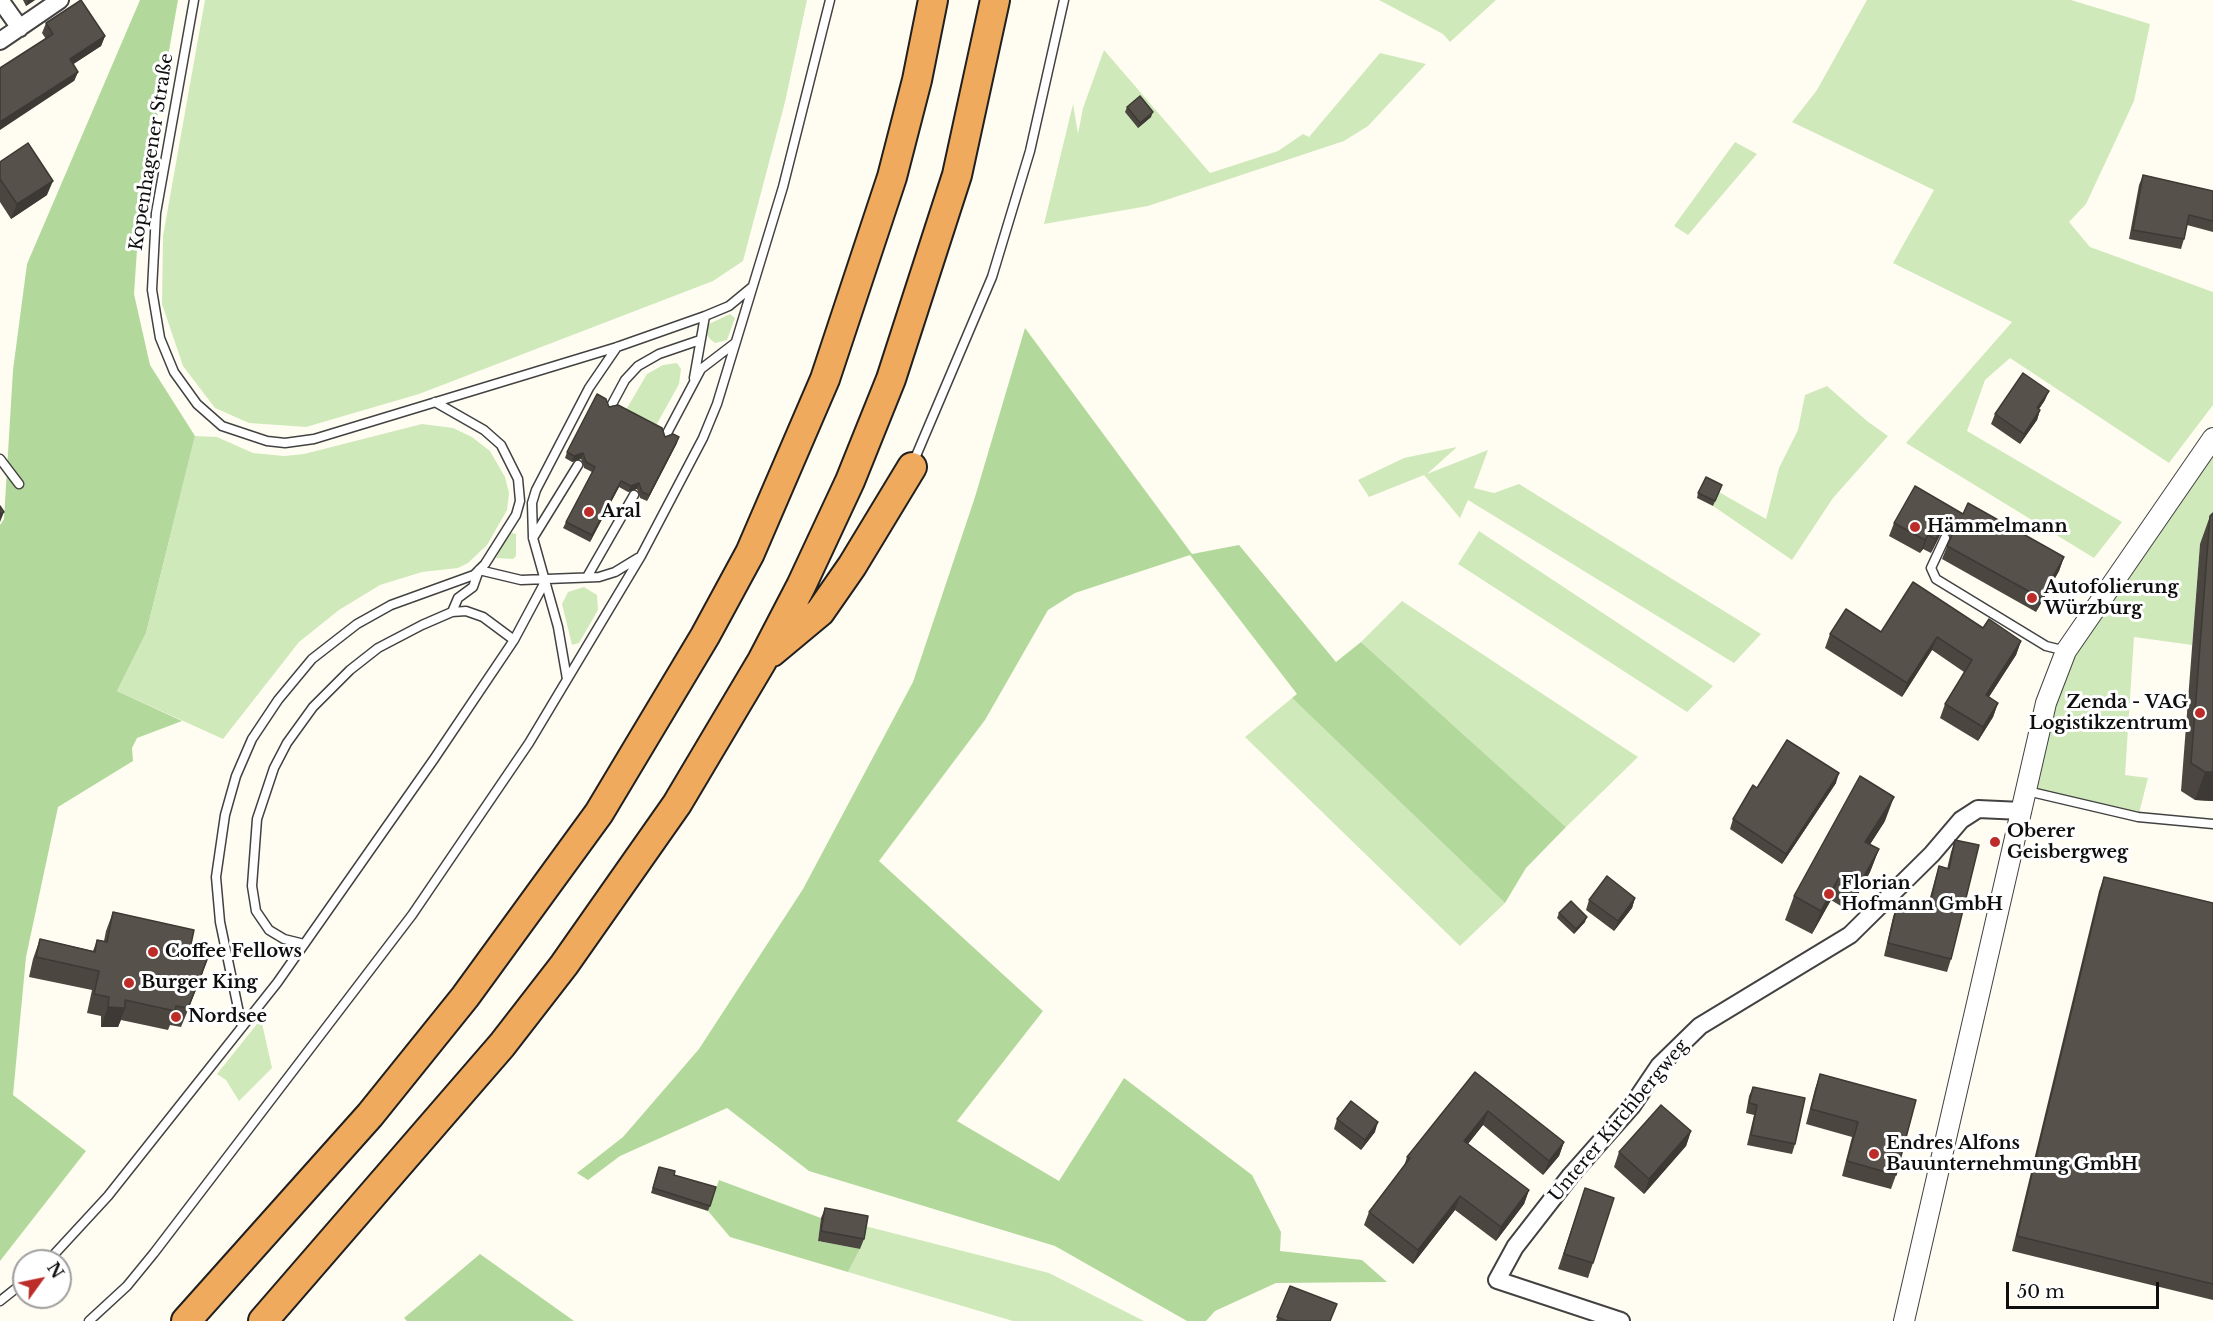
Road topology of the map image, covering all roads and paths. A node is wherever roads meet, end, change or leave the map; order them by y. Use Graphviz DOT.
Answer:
graph roads {
  1 [pos="0,0"];
  2 [pos="60,0"];
  3 [pos="194,0"];
  4 [pos="830,0"];
  5 [pos="933,0"];
  6 [pos="995,0"];
  7 [pos="1064,0"];
  8 [pos="20,28"];
  9 [pos="0,41"];
  10 [pos="754,285"];
  11 [pos="705,316"];
  12 [pos="700,340"];
  13 [pos="736,343"];
  14 [pos="617,347"];
  15 [pos="693,382"];
  16 [pos="435,402"];
  17 [pos="610,408"];
  18 [pos="665,437"];
  19 [pos="2213,438"];
  20 [pos="0,459"];
  21 [pos="578,465"];
  22 [pos="912,467"];
  23 [pos="18,484"];
  24 [pos="520,489"];
  25 [pos="536,490"];
  26 [pos="634,495"];
  27 [pos="533,538"];
  28 [pos="1945,538"];
  29 [pos="641,556"];
  30 [pos="479,570"];
  31 [pos="588,577"];
  32 [pos="546,580"];
  33 [pos="452,612"];
  34 [pos="514,640"];
  35 [pos="2066,651"];
  36 [pos="762,661"];
  37 [pos="567,679"];
  38 [pos="2027,791"];
  39 [pos="2022,811"];
  40 [pos="2213,824"];
  41 [pos="304,944"];
  42 [pos="242,1027"];
  43 [pos="59,1249"];
  44 [pos="12,1292"];
  45 [pos="0,1301"];
  46 [pos="89,1321"];
  47 [pos="186,1321"];
  48 [pos="264,1321"];
  49 [pos="1621,1321"];
  50 [pos="1904,1321"];
  1 -- 8 [label="street"];
  2 -- 8 [label="street"];
  3 -- 16 [label="lane, Kopenhagener Straße"];
  4 -- 10 [label="lane"];
  5 -- 47 [label="highway"];
  6 -- 36 [label="highway"];
  7 -- 22 [label="lane"];
  8 -- 9 [label="street"];
  10 -- 11 [label="lane, Kopenhagener Straße"];
  10 -- 13 [label="lane"];
  11 -- 12 [label="lane"];
  11 -- 14 [label="lane, Kopenhagener Straße"];
  12 -- 15 [label="lane"];
  12 -- 17 [label="lane"];
  13 -- 15 [label="lane"];
  13 -- 29 [label="lane"];
  14 -- 16 [label="lane, Kopenhagener Straße"];
  14 -- 25 [label="lane"];
  15 -- 18 [label="lane"];
  16 -- 24 [label="lane"];
  19 -- 35 [label="street"];
  20 -- 23 [label="lane"];
  21 -- 27 [label="lane"];
  22 -- 36 [label="highway"];
  24 -- 25 [label="lane"];
  24 -- 30 [label="lane"];
  25 -- 27 [label="lane"];
  26 -- 31 [label="lane"];
  27 -- 32 [label="lane"];
  28 -- 35 [label="lane"];
  29 -- 31 [label="lane"];
  29 -- 37 [label="lane"];
  30 -- 32 [label="lane"];
  30 -- 33 [label="lane"];
  30 -- 42 [label="lane"];
  31 -- 32 [label="lane"];
  32 -- 34 [label="lane"];
  32 -- 37 [label="lane"];
  33 -- 34 [label="lane"];
  33 -- 41 [label="lane"];
  34 -- 41 [label="lane"];
  35 -- 38 [label="street"];
  36 -- 48 [label="highway"];
  37 -- 46 [label="lane"];
  38 -- 39 [label="street"];
  38 -- 40 [label="lane"];
  39 -- 49 [label="street, Unterer Kirchbergweg"];
  39 -- 50 [label="street"];
  41 -- 42 [label="lane"];
  42 -- 43 [label="lane"];
  44 -- 45 [label="lane"];
}
